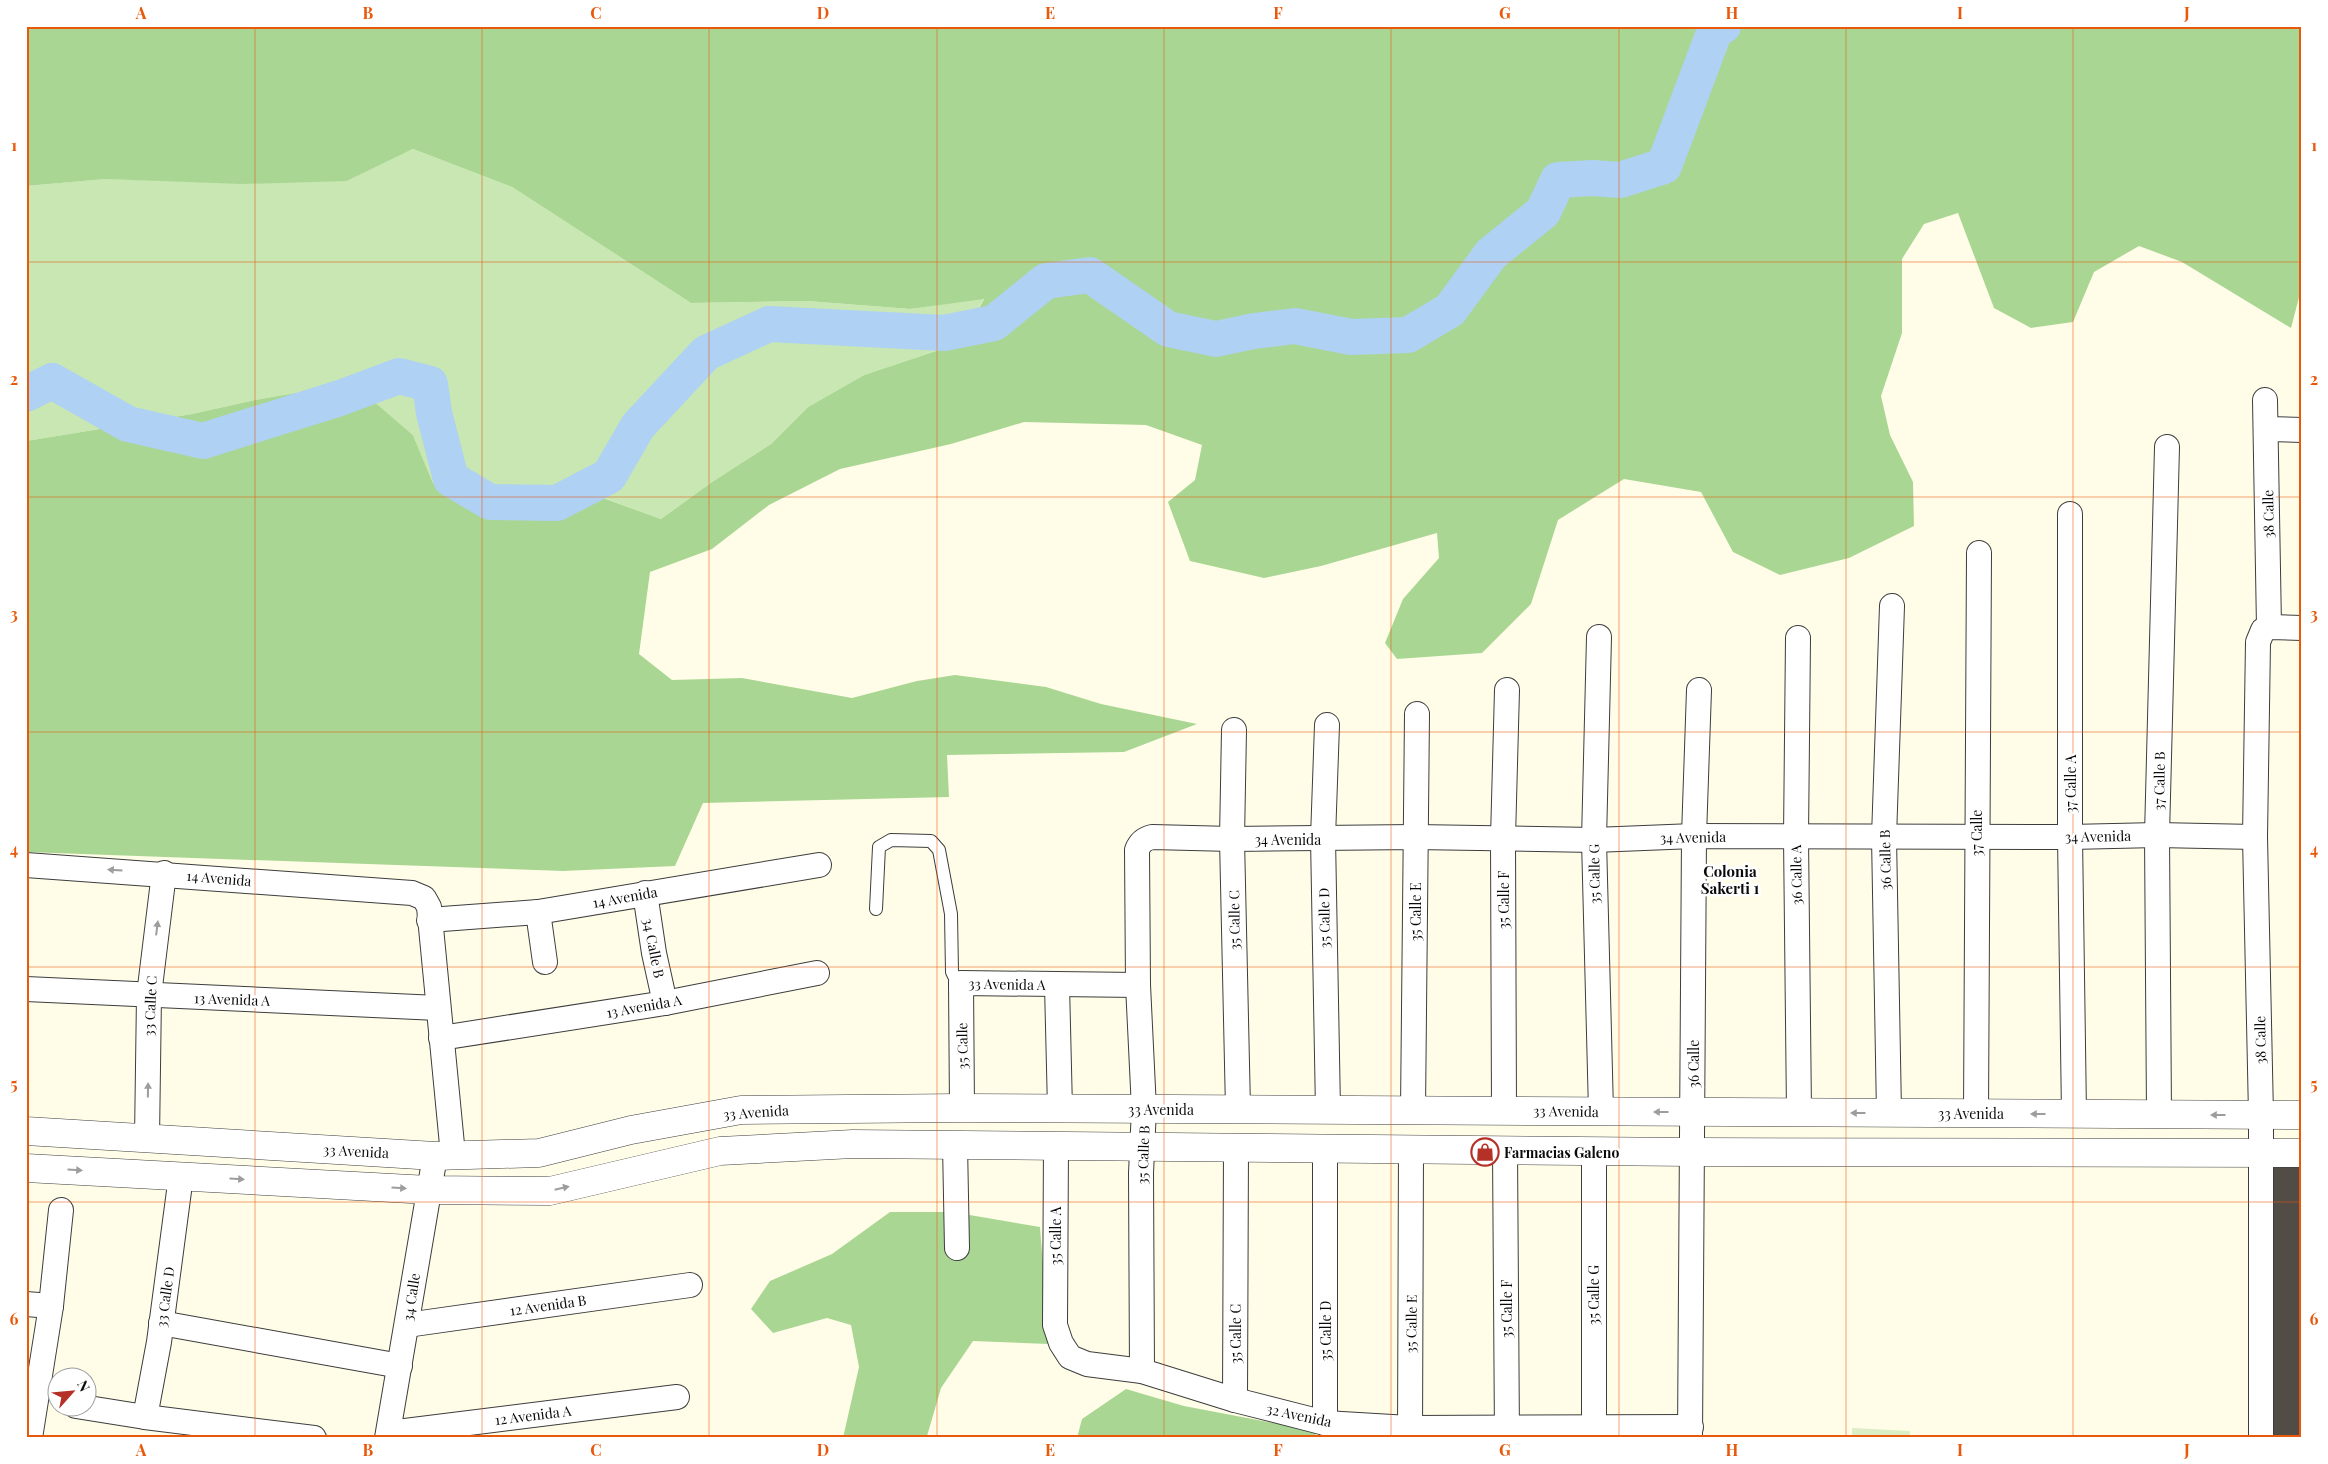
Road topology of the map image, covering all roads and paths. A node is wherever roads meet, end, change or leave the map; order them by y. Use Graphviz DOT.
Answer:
graph roads {
  1 [pos="2265,400"];
  2 [pos="2266,429"];
  3 [pos="2302,430"];
  4 [pos="2167,447"];
  5 [pos="2070,514"];
  6 [pos="1979,553"];
  7 [pos="1892,606"];
  8 [pos="2302,628"];
  9 [pos="2264,635"];
  10 [pos="1599,637"];
  11 [pos="1798,638"];
  12 [pos="1507,690"];
  13 [pos="1699,690"];
  14 [pos="1417,714"];
  15 [pos="1327,725"];
  16 [pos="1234,730"];
  17 [pos="2157,834"];
  18 [pos="1694,836"];
  19 [pos="1976,836"];
  20 [pos="1415,837"];
  21 [pos="1796,837"];
  22 [pos="1884,837"];
  23 [pos="2070,837"];
  24 [pos="2255,837"];
  25 [pos="1323,838"];
  26 [pos="1503,838"];
  27 [pos="1232,839"];
  28 [pos="1594,840"];
  29 [pos="1136,850"];
  30 [pos="26,865"];
  31 [pos="819,866"];
  32 [pos="164,873"];
  33 [pos="412,893"];
  34 [pos="645,894"];
  35 [pos="876,909"];
  36 [pos="538,912"];
  37 [pos="429,920"];
  38 [pos="545,962"];
  39 [pos="817,973"];
  40 [pos="961,983"];
  41 [pos="1138,984"];
  42 [pos="1057,985"];
  43 [pos="26,989"];
  44 [pos="149,995"];
  45 [pos="665,1003"];
  46 [pos="438,1008"];
  47 [pos="441,1038"];
  48 [pos="962,1108"];
  49 [pos="1060,1109"];
  50 [pos="1144,1109"];
  51 [pos="1238,1110"];
  52 [pos="1328,1110"];
  53 [pos="1413,1110"];
  54 [pos="1504,1110"];
  55 [pos="1601,1111"];
  56 [pos="1693,1112"];
  57 [pos="1799,1112"];
  58 [pos="1889,1113"];
  59 [pos="1976,1114"];
  60 [pos="2074,1114"];
  61 [pos="2159,1114"];
  62 [pos="2261,1115"];
  63 [pos="2302,1115"];
  64 [pos="26,1131"];
  65 [pos="147,1139"];
  66 [pos="955,1145"];
  67 [pos="1056,1146"];
  68 [pos="1143,1147"];
  69 [pos="1236,1148"];
  70 [pos="1326,1149"];
  71 [pos="1411,1150"];
  72 [pos="1505,1150"];
  73 [pos="1594,1151"];
  74 [pos="1692,1152"];
  75 [pos="2261,1152"];
  76 [pos="2302,1153"];
  77 [pos="444,1155"];
  78 [pos="26,1168"];
  79 [pos="181,1176"];
  80 [pos="429,1190"];
  81 [pos="61,1210"];
  82 [pos="957,1248"];
  83 [pos="690,1285"];
  84 [pos="26,1304"];
  85 [pos="50,1306"];
  86 [pos="161,1322"];
  87 [pos="406,1325"];
  88 [pos="1055,1325"];
  89 [pos="400,1366"];
  90 [pos="1142,1370"];
  91 [pos="677,1397"];
  92 [pos="1235,1400"];
  93 [pos="40,1401"];
  94 [pos="98,1410"];
  95 [pos="144,1417"];
  96 [pos="1325,1423"];
  97 [pos="1594,1432"];
  98 [pos="1691,1432"];
  99 [pos="1409,1433"];
  100 [pos="1507,1433"];
  101 [pos="388,1435"];
  102 [pos="30,1438"];
  103 [pos="314,1438"];
  104 [pos="2262,1438"];
  1 -- 2 [label="street, 38 Calle"];
  2 -- 3 [label="street"];
  2 -- 9 [label="street, 38 Calle"];
  4 -- 17 [label="street, 37 Calle B"];
  5 -- 23 [label="street, 37 Calle A"];
  6 -- 19 [label="street, 37 Calle"];
  7 -- 22 [label="street, 36 Calle B"];
  8 -- 9 [label="street"];
  9 -- 24 [label="street, 38 Calle"];
  10 -- 28 [label="street, 35 Calle G"];
  11 -- 21 [label="street, 36 Calle A"];
  12 -- 26 [label="street, 35 Calle F"];
  13 -- 18 [label="street, 36 Calle"];
  14 -- 20 [label="street, 35 Calle E"];
  15 -- 25 [label="street, 35 Calle D"];
  16 -- 27 [label="street, 35 Calle C"];
  17 -- 23 [label="street, 34 Avenida"];
  17 -- 24 [label="street, 34 Avenida"];
  17 -- 61 [label="street, 37 Calle B"];
  18 -- 21 [label="street, 34 Avenida"];
  18 -- 28 [label="street, 34 Avenida"];
  18 -- 56 [label="street, 36 Calle"];
  19 -- 22 [label="street, 34 Avenida"];
  19 -- 23 [label="street, 34 Avenida"];
  19 -- 59 [label="street, 37 Calle"];
  20 -- 25 [label="street, 34 Avenida"];
  20 -- 26 [label="street, 34 Avenida"];
  20 -- 53 [label="street, 35 Calle E"];
  21 -- 22 [label="street, 34 Avenida"];
  21 -- 57 [label="street, 36 Calle A"];
  22 -- 58 [label="street, 36 Calle B"];
  23 -- 60 [label="street, 37 Calle A"];
  24 -- 62 [label="street, 38 Calle"];
  25 -- 27 [label="street, 34 Avenida"];
  25 -- 52 [label="street, 35 Calle D"];
  26 -- 28 [label="street, 34 Avenida"];
  26 -- 54 [label="street, 35 Calle F"];
  27 -- 29 [label="street, 34 Avenida"];
  27 -- 51 [label="street, 35 Calle C"];
  28 -- 55 [label="street, 35 Calle G"];
  29 -- 41 [label="street, 35 Calle B"];
  32 -- 30 [label="street, 14 Avenida, one-way"];
  31 -- 34 [label="street, 14 Avenida"];
  32 -- 33 [label="street, 14 Avenida"];
  44 -- 32 [label="street, 33 Calle C, one-way"];
  33 -- 37 [label="street, 34 Calle"];
  34 -- 36 [label="street, 14 Avenida"];
  34 -- 45 [label="street, 34 Calle B"];
  35 -- 40 [label="lane, 33 Avenida A"];
  36 -- 37 [label="street, 14 Avenida"];
  36 -- 38 [label="street"];
  37 -- 46 [label="street, 34 Calle"];
  39 -- 45 [label="street, 13 Avenida A"];
  40 -- 42 [label="street, 33 Avenida A"];
  40 -- 48 [label="street, 35 Calle"];
  41 -- 42 [label="street, 33 Avenida A"];
  41 -- 50 [label="street, 35 Calle B"];
  42 -- 49 [label="street"];
  43 -- 44 [label="street, 13 Avenida A"];
  44 -- 46 [label="street, 13 Avenida A"];
  65 -- 44 [label="street, 33 Calle C, one-way"];
  45 -- 47 [label="street, 13 Avenida A"];
  46 -- 47 [label="street, 34 Calle"];
  47 -- 77 [label="street, 34 Calle"];
  48 -- 49 [label="street, 33 Avenida"];
  48 -- 77 [label="street, 33 Avenida"];
  49 -- 50 [label="street, 33 Avenida"];
  50 -- 51 [label="street, 33 Avenida"];
  50 -- 68 [label="street, 35 Calle B"];
  51 -- 52 [label="street, 33 Avenida"];
  52 -- 53 [label="street, 33 Avenida"];
  53 -- 54 [label="street, 33 Avenida"];
  54 -- 55 [label="street, 33 Avenida"];
  56 -- 55 [label="street, 33 Avenida, one-way"];
  56 -- 57 [label="street, 33 Avenida"];
  56 -- 74 [label="street, 36 Calle"];
  58 -- 57 [label="street, 33 Avenida, one-way"];
  58 -- 59 [label="street, 33 Avenida"];
  60 -- 59 [label="street, 33 Avenida, one-way"];
  60 -- 61 [label="street, 33 Avenida"];
  62 -- 61 [label="street, 33 Avenida, one-way"];
  62 -- 63 [label="street, 33 Avenida"];
  62 -- 75 [label="street, 38 Calle"];
  64 -- 65 [label="street, 33 Avenida"];
  65 -- 77 [label="street, 33 Avenida"];
  66 -- 67 [label="street"];
  80 -- 66 [label="street, one-way"];
  66 -- 82 [label="street"];
  67 -- 68 [label="street"];
  67 -- 88 [label="street, 35 Calle A"];
  68 -- 69 [label="street"];
  68 -- 90 [label="street, 35 Calle B"];
  69 -- 70 [label="street"];
  69 -- 92 [label="street, 35 Calle C"];
  70 -- 71 [label="street"];
  70 -- 96 [label="street, 35 Calle D"];
  71 -- 72 [label="street"];
  71 -- 99 [label="street, 35 Calle E"];
  72 -- 73 [label="street"];
  72 -- 100 [label="street, 35 Calle F"];
  73 -- 74 [label="street"];
  73 -- 97 [label="street, 35 Calle G"];
  74 -- 75 [label="street"];
  74 -- 98 [label="street, 36 Calle"];
  75 -- 76 [label="street"];
  75 -- 104 [label="street, 38 Calle"];
  77 -- 80 [label="street, 34 Calle"];
  78 -- 79 [label="street, one-way"];
  79 -- 80 [label="street, one-way"];
  79 -- 86 [label="street, 33 Calle D"];
  80 -- 87 [label="street, 34 Calle"];
  81 -- 85 [label="street"];
  83 -- 87 [label="street, 12 Avenida B"];
  84 -- 85 [label="street"];
  85 -- 93 [label="street"];
  86 -- 89 [label="street"];
  86 -- 95 [label="street, 33 Calle D"];
  87 -- 89 [label="street, 34 Calle"];
  88 -- 90 [label="street, 32 Avenida"];
  89 -- 101 [label="street, 34 Calle"];
  90 -- 92 [label="street, 32 Avenida"];
  91 -- 101 [label="street, 12 Avenida A"];
  92 -- 96 [label="street, 32 Avenida"];
  93 -- 102 [label="street"];
  94 -- 95 [label="street"];
  95 -- 103 [label="street"];
  96 -- 99 [label="street, 32 Avenida"];
  97 -- 98 [label="street, 32 Avenida"];
  97 -- 100 [label="street, 32 Avenida"];
  99 -- 100 [label="street, 32 Avenida"];
}
